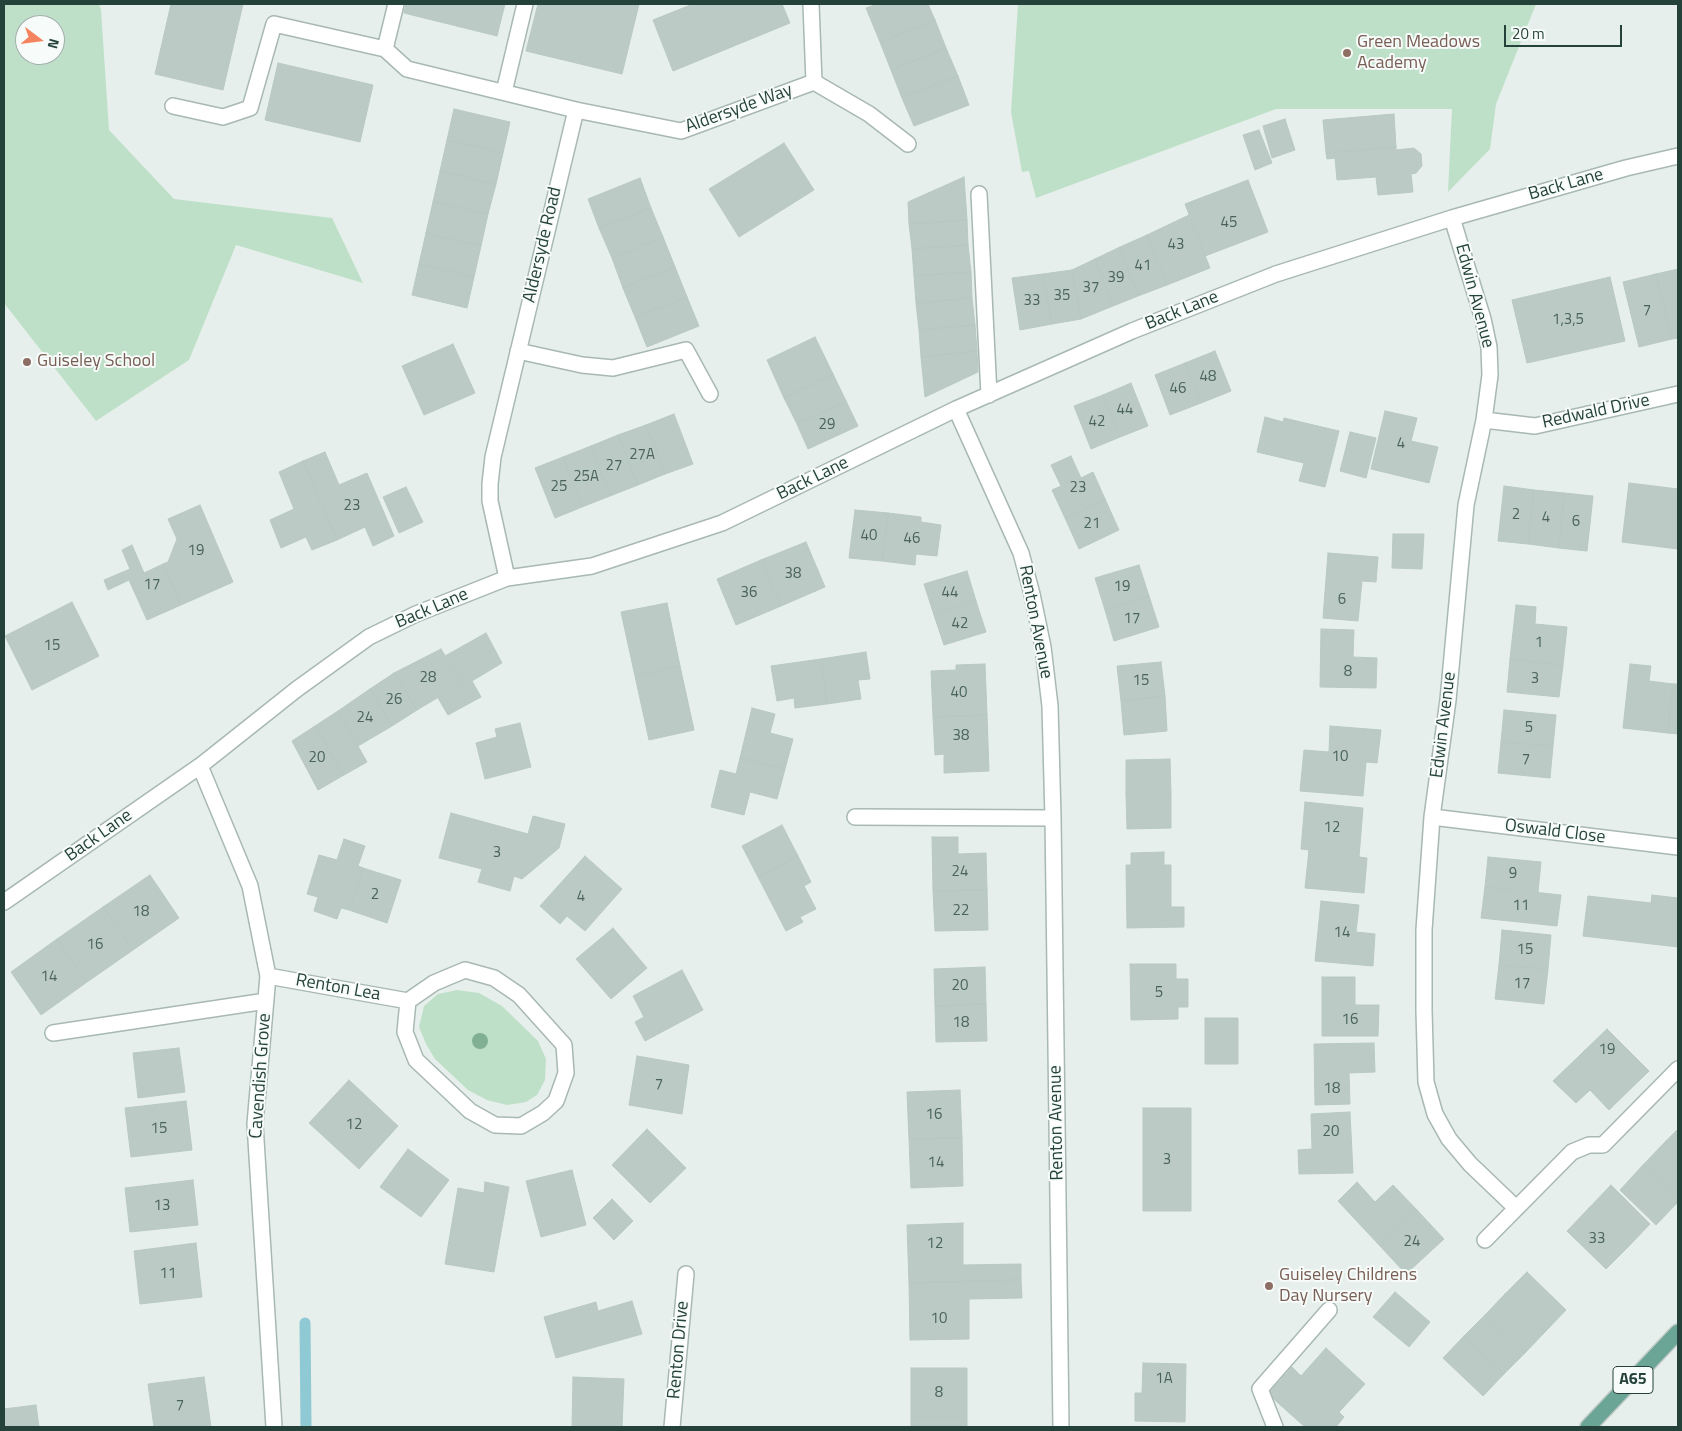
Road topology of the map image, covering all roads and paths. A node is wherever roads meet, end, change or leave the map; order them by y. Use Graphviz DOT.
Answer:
graph roads {
  1 [pos="396,4"];
  2 [pos="525,4"];
  3 [pos="811,4"];
  4 [pos="385,50"];
  5 [pos="814,82"];
  6 [pos="504,92"];
  7 [pos="173,106"];
  8 [pos="576,110"];
  9 [pos="908,144"];
  10 [pos="1678,156"];
  11 [pos="979,194"];
  12 [pos="1452,218"];
  13 [pos="518,351"];
  14 [pos="710,394"];
  15 [pos="1678,394"];
  16 [pos="989,395"];
  17 [pos="956,409"];
  18 [pos="1484,420"];
  19 [pos="507,578"];
  20 [pos="200,766"];
  21 [pos="854,817"];
  22 [pos="1432,817"];
  23 [pos="1053,818"];
  24 [pos="1678,847"];
  25 [pos="4,902"];
  26 [pos="268,976"];
  27 [pos="266,1001"];
  28 [pos="408,1001"];
  29 [pos="53,1032"];
  30 [pos="1678,1069"];
  31 [pos="1516,1208"];
  32 [pos="1484,1240"];
  33 [pos="686,1274"];
  34 [pos="1329,1310"];
  35 [pos="1678,1332"];
  36 [pos="274,1427"];
  37 [pos="672,1427"];
  38 [pos="1061,1427"];
  39 [pos="1275,1427"];
  40 [pos="1588,1427"];
  1 -- 4 [label="street"];
  2 -- 6 [label="street"];
  3 -- 5 [label="street, Aldersyde Way"];
  4 -- 6 [label="street"];
  4 -- 7 [label="street"];
  5 -- 8 [label="street, Aldersyde Way"];
  5 -- 9 [label="street, Aldersyde Way"];
  6 -- 8 [label="street"];
  8 -- 13 [label="street, Aldersyde Road"];
  10 -- 12 [label="street, Back Lane"];
  11 -- 16 [label="street"];
  12 -- 16 [label="street, Back Lane"];
  12 -- 18 [label="street, Edwin Avenue"];
  13 -- 14 [label="street"];
  13 -- 19 [label="street, Aldersyde Road"];
  15 -- 18 [label="street, Redwald Drive"];
  16 -- 17 [label="street, Back Lane"];
  17 -- 19 [label="street, Back Lane"];
  17 -- 23 [label="street, Renton Avenue"];
  18 -- 22 [label="street, Edwin Avenue"];
  19 -- 20 [label="street, Back Lane"];
  20 -- 25 [label="street, Back Lane"];
  20 -- 26 [label="street, Cavendish Grove"];
  21 -- 23 [label="street"];
  22 -- 24 [label="street, Oswald Close"];
  22 -- 31 [label="street, Edwin Avenue"];
  23 -- 38 [label="street, Renton Avenue"];
  26 -- 27 [label="street, Cavendish Grove"];
  26 -- 28 [label="street, Renton Lea"];
  27 -- 29 [label="street"];
  27 -- 36 [label="street, Cavendish Grove"];
  28 -- 28 [label="street"];
  30 -- 31 [label="street"];
  31 -- 32 [label="street"];
  33 -- 37 [label="street, Renton Drive"];
  34 -- 39 [label="street"];
  35 -- 40 [label="main road, A65"];
}
